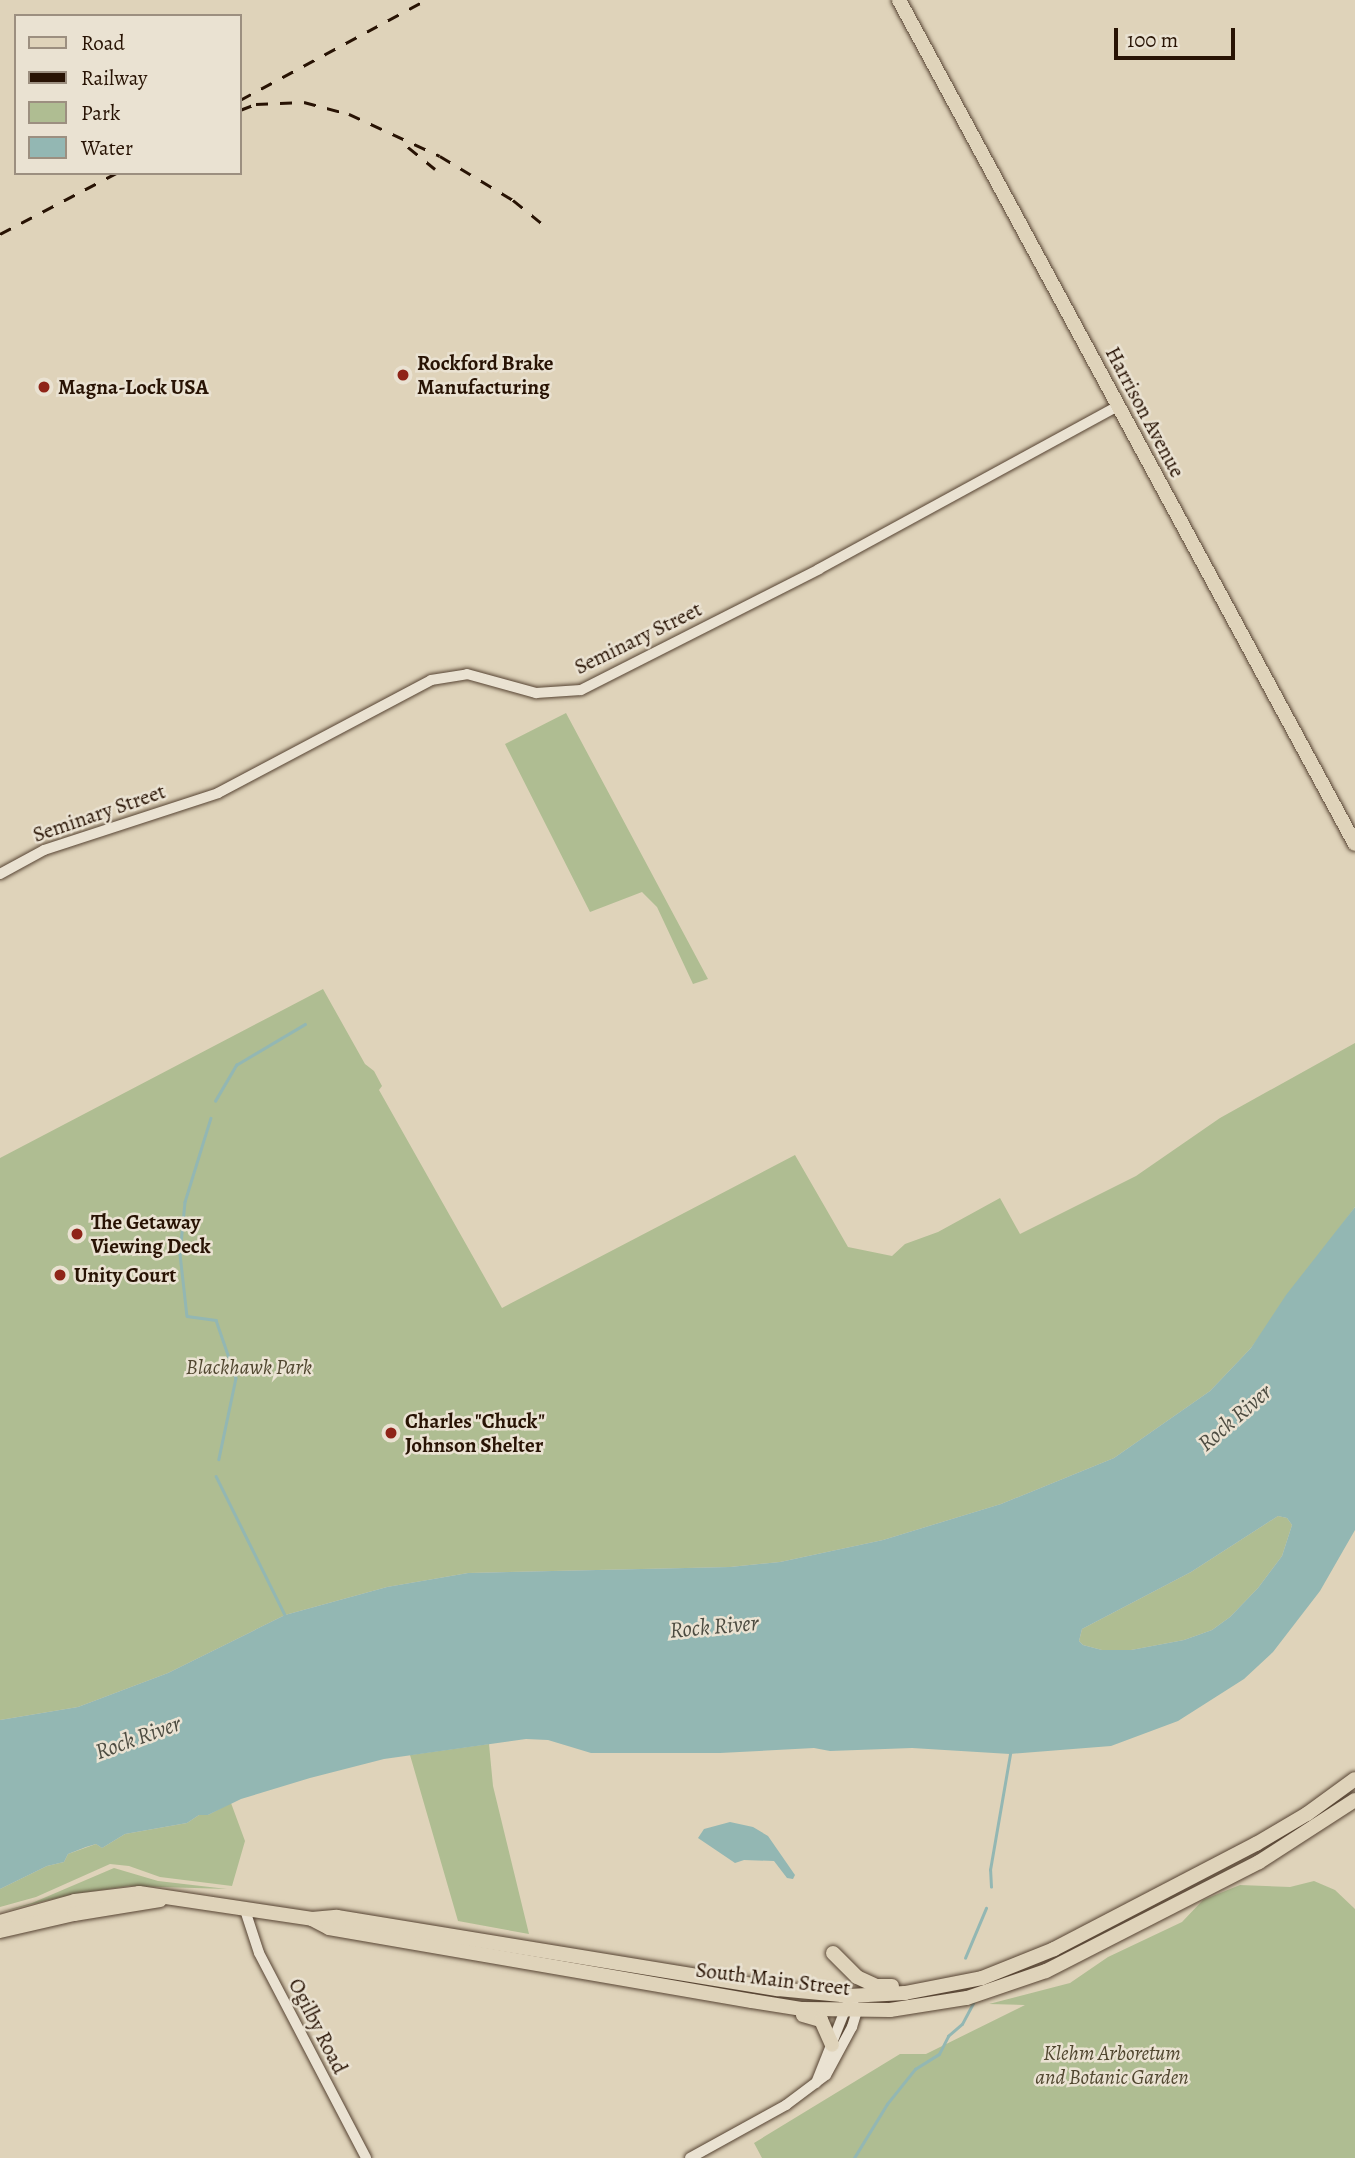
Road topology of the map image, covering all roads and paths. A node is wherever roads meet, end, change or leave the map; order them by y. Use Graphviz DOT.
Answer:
graph roads {
  1 [pos="899,0"];
  2 [pos="1118,406"];
  3 [pos="1355,844"];
  4 [pos="0,874"];
  5 [pos="1355,1779"];
  6 [pos="1355,1800"];
  7 [pos="173,1899"];
  8 [pos="244,1907"];
  9 [pos="312,1919"];
  10 [pos="0,1922"];
  11 [pos="0,1931"];
  12 [pos="833,1953"];
  13 [pos="1031,1959"];
  14 [pos="752,2001"];
  15 [pos="850,2006"];
  16 [pos="832,2045"];
  17 [pos="816,2083"];
  18 [pos="366,2158"];
  19 [pos="690,2158"];
  1 -- 2 [label="main road, Harrison Avenue"];
  2 -- 3 [label="main road, Harrison Avenue"];
  2 -- 4 [label="street, Seminary Street"];
  5 -- 13 [label="main road, South Main Street"];
  6 -- 15 [label="main road, South Main Street"];
  7 -- 8 [label="main road, South Main Street"];
  7 -- 10 [label="main road, South Main Street"];
  7 -- 11 [label="main road, South Main Street"];
  8 -- 9 [label="main road, South Main Street"];
  8 -- 18 [label="street, Ogilby Road"];
  9 -- 14 [label="main road, South Main Street"];
  9 -- 15 [label="main road, South Main Street"];
  12 -- 13 [label="main road"];
  13 -- 15 [label="main road, South Main Street"];
  14 -- 15 [label="main road, South Main Street"];
  14 -- 16 [label="main road"];
  15 -- 16 [label="street"];
  15 -- 17 [label="street"];
  16 -- 17 [label="street"];
  17 -- 19 [label="street"];
}
